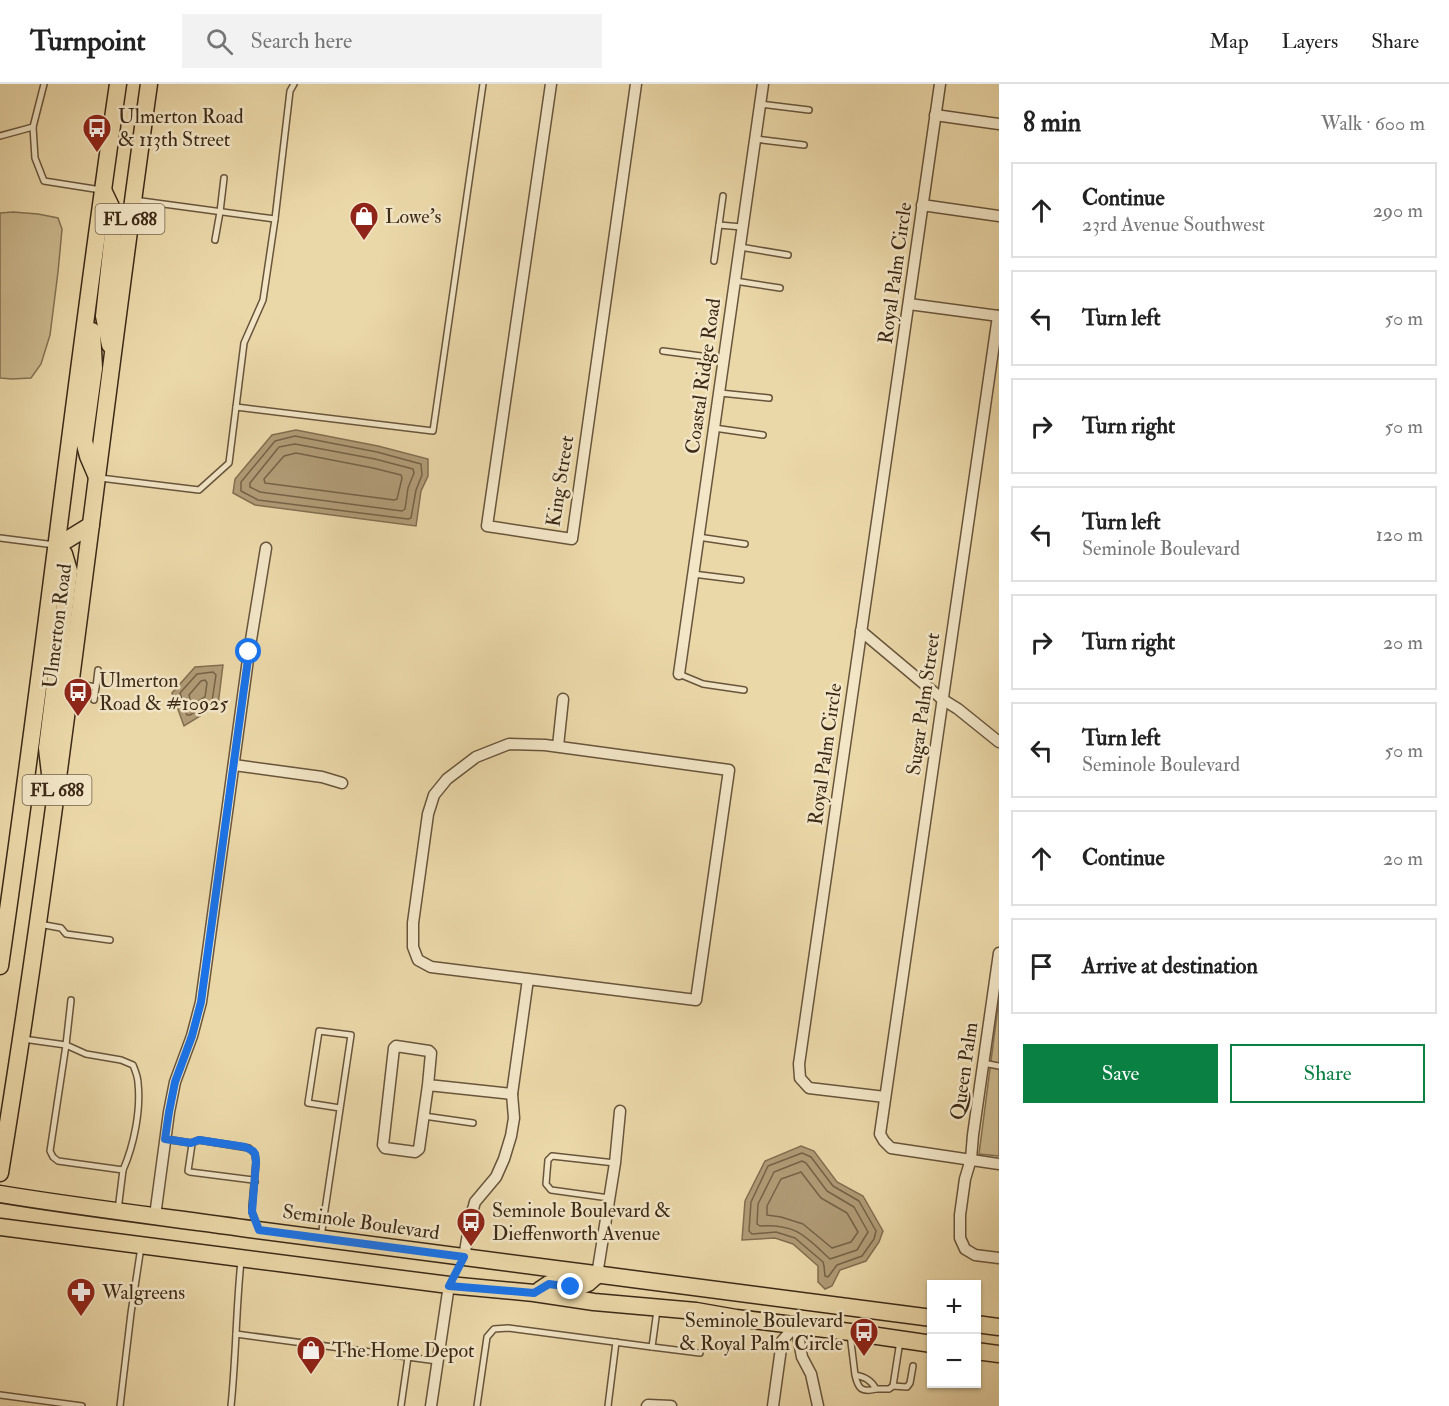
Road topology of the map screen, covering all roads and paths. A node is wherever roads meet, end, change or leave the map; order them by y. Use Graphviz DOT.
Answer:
graph roads {
  1 [pos="118,84"];
  2 [pos="149,84"];
  3 [pos="294,84"];
  4 [pos="483,84"];
  5 [pos="551,84"];
  6 [pos="636,84"];
  7 [pos="763,84"];
  8 [pos="940,84"];
  9 [pos="42,85"];
  10 [pos="760,104"];
  11 [pos="809,110"];
  12 [pos="935,115"];
  13 [pos="999,124"];
  14 [pos="33,127"];
  15 [pos="0,136"];
  16 [pos="755,139"];
  17 [pos="804,145"];
  18 [pos="224,177"];
  19 [pos="103,190"];
  20 [pos="723,196"];
  21 [pos="133,200"];
  22 [pos="922,205"];
  23 [pos="220,212"];
  24 [pos="999,216"];
  25 [pos="275,219"];
  26 [pos="719,225"];
  27 [pos="742,227"];
  28 [pos="215,240"];
  29 [pos="740,247"];
  30 [pos="788,255"];
  31 [pos="714,261"];
  32 [pos="735,281"];
  33 [pos="780,288"];
  34 [pos="909,304"];
  35 [pos="87,310"];
  36 [pos="999,316"];
  37 [pos="663,351"];
  38 [pos="112,358"];
  39 [pos="724,359"];
  40 [pos="719,393"];
  41 [pos="769,398"];
  42 [pos="236,406"];
  43 [pos="714,428"];
  44 [pos="763,435"];
  45 [pos="97,478"];
  46 [pos="91,525"];
  47 [pos="698,537"];
  48 [pos="0,538"];
  49 [pos="745,544"];
  50 [pos="57,546"];
  51 [pos="266,548"];
  52 [pos="693,574"];
  53 [pos="741,580"];
  54 [pos="861,631"];
  55 [pos="98,670"];
  56 [pos="678,674"];
  57 [pos="71,683"];
  58 [pos="96,687"];
  59 [pos="744,690"];
  60 [pos="563,699"];
  61 [pos="942,699"];
  62 [pos="94,700"];
  63 [pos="999,742"];
  64 [pos="558,746"];
  65 [pos="234,765"];
  66 [pos="342,783"];
  67 [pos="54,806"];
  68 [pos="38,924"];
  69 [pos="110,940"];
  70 [pos="999,953"];
  71 [pos="0,966"];
  72 [pos="528,979"];
  73 [pos="71,1000"];
  74 [pos="21,1039"];
  75 [pos="66,1045"];
  76 [pos="983,1063"];
  77 [pos="999,1066"];
  78 [pos="428,1085"];
  79 [pos="512,1094"];
  80 [pos="885,1097"];
  81 [pos="340,1108"];
  82 [pos="620,1111"];
  83 [pos="424,1116"];
  84 [pos="473,1123"];
  85 [pos="165,1139"];
  86 [pos="191,1143"];
  87 [pos="971,1159"];
  88 [pos="615,1163"];
  89 [pos="999,1164"];
  90 [pos="123,1170"];
  91 [pos="0,1173"];
  92 [pos="255,1182"];
  93 [pos="0,1194"];
  94 [pos="609,1198"];
  95 [pos="118,1211"];
  96 [pos="155,1216"];
  97 [pos="0,1227"];
  98 [pos="259,1230"];
  99 [pos="320,1239"];
  100 [pos="141,1245"];
  101 [pos="464,1257"];
  102 [pos="999,1258"];
  103 [pos="241,1259"];
  104 [pos="597,1275"];
  105 [pos="449,1286"];
  106 [pos="534,1293"];
  107 [pos="775,1297"];
  108 [pos="657,1308"];
  109 [pos="696,1311"];
  110 [pos="899,1314"];
  111 [pos="927,1317"];
  112 [pos="796,1325"];
  113 [pos="981,1325"];
  114 [pos="999,1327"];
  115 [pos="850,1332"];
  116 [pos="236,1334"];
  117 [pos="900,1340"];
  118 [pos="616,1342"];
  119 [pos="927,1343"];
  120 [pos="652,1347"];
  121 [pos="981,1352"];
  122 [pos="699,1353"];
  123 [pos="999,1354"];
  124 [pos="408,1357"];
  125 [pos="437,1362"];
  126 [pos="913,1366"];
  127 [pos="855,1375"];
  128 [pos="893,1386"];
  129 [pos="876,1389"];
  130 [pos="0,1395"];
  131 [pos="82,1406"];
  132 [pos="120,1406"];
  133 [pos="231,1406"];
  134 [pos="401,1406"];
  135 [pos="431,1406"];
  136 [pos="477,1406"];
  137 [pos="608,1406"];
  138 [pos="648,1406"];
  139 [pos="671,1406"];
  140 [pos="773,1406"];
  141 [pos="818,1406"];
  1 -- 19 [label="main road, Ulmerton Road / FL 688"];
  2 -- 21 [label="main road, Ulmerton Road / FL 688"];
  3 -- 25 [label="lane"];
  4 -- 42 [label="lane"];
  5 -- 6 [label="street, King Street"];
  7 -- 10 [label="street, Coastal Ridge Road"];
  8 -- 12 [label="street, Royal Palm Circle"];
  9 -- 14 [label="lane"];
  10 -- 11 [label="lane"];
  10 -- 16 [label="street, Coastal Ridge Road"];
  12 -- 13 [label="street"];
  12 -- 22 [label="street, Royal Palm Circle"];
  14 -- 15 [label="lane"];
  14 -- 19 [label="lane"];
  16 -- 17 [label="lane"];
  16 -- 27 [label="street, Coastal Ridge Road"];
  18 -- 23 [label="lane"];
  19 -- 35 [label="main road, Ulmerton Road / FL 688"];
  19 -- 38 [label="main road"];
  20 -- 26 [label="lane"];
  21 -- 23 [label="lane"];
  21 -- 38 [label="main road, Ulmerton Road / FL 688"];
  22 -- 24 [label="street"];
  22 -- 34 [label="street, Royal Palm Circle"];
  23 -- 25 [label="lane"];
  23 -- 28 [label="lane"];
  25 -- 42 [label="lane"];
  26 -- 27 [label="lane"];
  26 -- 31 [label="lane"];
  27 -- 29 [label="street, Coastal Ridge Road"];
  29 -- 30 [label="lane"];
  29 -- 32 [label="street, Coastal Ridge Road"];
  32 -- 33 [label="lane"];
  32 -- 39 [label="street, Coastal Ridge Road"];
  34 -- 36 [label="street"];
  34 -- 54 [label="street, Royal Palm Circle"];
  35 -- 45 [label="main road"];
  35 -- 50 [label="main road, Ulmerton Road / FL 688"];
  36 -- 61 [label="street, Sugar Palm Street"];
  37 -- 39 [label="lane"];
  38 -- 45 [label="main road, Ulmerton Road / FL 688"];
  39 -- 40 [label="street, Coastal Ridge Road"];
  40 -- 41 [label="lane"];
  40 -- 43 [label="street, Coastal Ridge Road"];
  42 -- 45 [label="lane"];
  43 -- 44 [label="lane"];
  43 -- 47 [label="street, Coastal Ridge Road"];
  45 -- 46 [label="main road, Ulmerton Road / FL 688"];
  46 -- 50 [label="main road"];
  46 -- 57 [label="main road, Ulmerton Road / FL 688"];
  47 -- 49 [label="lane"];
  47 -- 52 [label="street, Coastal Ridge Road"];
  48 -- 50 [label="lane"];
  50 -- 67 [label="main road"];
  50 -- 71 [label="main road, Ulmerton Road / FL 688"];
  51 -- 65 [label="street"];
  52 -- 53 [label="lane"];
  52 -- 56 [label="street, Coastal Ridge Road"];
  54 -- 61 [label="street"];
  54 -- 80 [label="street, Royal Palm Circle"];
  55 -- 58 [label="lane"];
  56 -- 59 [label="lane"];
  57 -- 58 [label="lane"];
  57 -- 67 [label="main road, Ulmerton Road / FL 688"];
  58 -- 62 [label="lane"];
  60 -- 64 [label="street"];
  61 -- 63 [label="street"];
  61 -- 80 [label="street, Sugar Palm Street"];
  64 -- 72 [label="street"];
  64 -- 72 [label="street"];
  65 -- 66 [label="street"];
  65 -- 85 [label="street"];
  67 -- 68 [label="main road, Ulmerton Road / FL 688"];
  68 -- 69 [label="lane"];
  68 -- 74 [label="main road, Ulmerton Road / FL 688"];
  70 -- 76 [label="street, Queen Palm"];
  72 -- 79 [label="street"];
  73 -- 75 [label="lane"];
  74 -- 75 [label="lane"];
  74 -- 91 [label="main road, Ulmerton Road / FL 688"];
  75 -- 90 [label="lane"];
  75 -- 90 [label="lane"];
  76 -- 77 [label="lane"];
  76 -- 87 [label="street, Queen Palm"];
  78 -- 79 [label="street"];
  78 -- 83 [label="street"];
  78 -- 83 [label="street"];
  79 -- 101 [label="street"];
  80 -- 87 [label="street"];
  81 -- 81 [label="lane"];
  81 -- 99 [label="lane"];
  82 -- 88 [label="street"];
  83 -- 84 [label="lane"];
  85 -- 86 [label="lane"];
  85 -- 96 [label="street"];
  86 -- 92 [label="lane"];
  86 -- 92 [label="lane"];
  87 -- 89 [label="street"];
  87 -- 102 [label="street"];
  88 -- 94 [label="street"];
  88 -- 94 [label="lane"];
  90 -- 95 [label="lane"];
  92 -- 98 [label="lane"];
  93 -- 95 [label="main road, Seminole Boulevard"];
  94 -- 104 [label="street"];
  95 -- 96 [label="main road, Seminole Boulevard"];
  96 -- 98 [label="main road, Seminole Boulevard"];
  97 -- 100 [label="main road"];
  98 -- 99 [label="main road, Seminole Boulevard"];
  99 -- 101 [label="main road, Seminole Boulevard"];
  100 -- 103 [label="main road"];
  100 -- 132 [label="lane"];
  101 -- 104 [label="main road, Seminole Boulevard"];
  101 -- 105 [label="main road"];
  103 -- 105 [label="main road"];
  103 -- 116 [label="lane"];
  104 -- 106 [label="main road"];
  104 -- 107 [label="main road, Seminole Boulevard"];
  105 -- 106 [label="main road"];
  105 -- 125 [label="street"];
  106 -- 108 [label="main road"];
  107 -- 109 [label="main road"];
  107 -- 110 [label="main road, Seminole Boulevard"];
  108 -- 109 [label="main road"];
  108 -- 120 [label="lane"];
  109 -- 112 [label="main road"];
  110 -- 111 [label="main road, Seminole Boulevard"];
  110 -- 112 [label="main road"];
  112 -- 115 [label="main road"];
  112 -- 140 [label="street"];
  112 -- 141 [label="street"];
  113 -- 114 [label="main road"];
  115 -- 117 [label="main road"];
  115 -- 127 [label="lane"];
  116 -- 124 [label="lane"];
  116 -- 133 [label="lane"];
  117 -- 119 [label="main road"];
  117 -- 128 [label="lane"];
  118 -- 120 [label="lane"];
  118 -- 136 [label="lane"];
  118 -- 137 [label="lane"];
  120 -- 122 [label="lane"];
  121 -- 123 [label="main road"];
  124 -- 125 [label="lane"];
  124 -- 134 [label="lane"];
  125 -- 135 [label="street"];
  126 -- 128 [label="lane"];
  127 -- 129 [label="lane"];
  127 -- 129 [label="lane"];
  128 -- 129 [label="lane"];
  130 -- 131 [label="lane"];
  138 -- 139 [label="street"];
}
